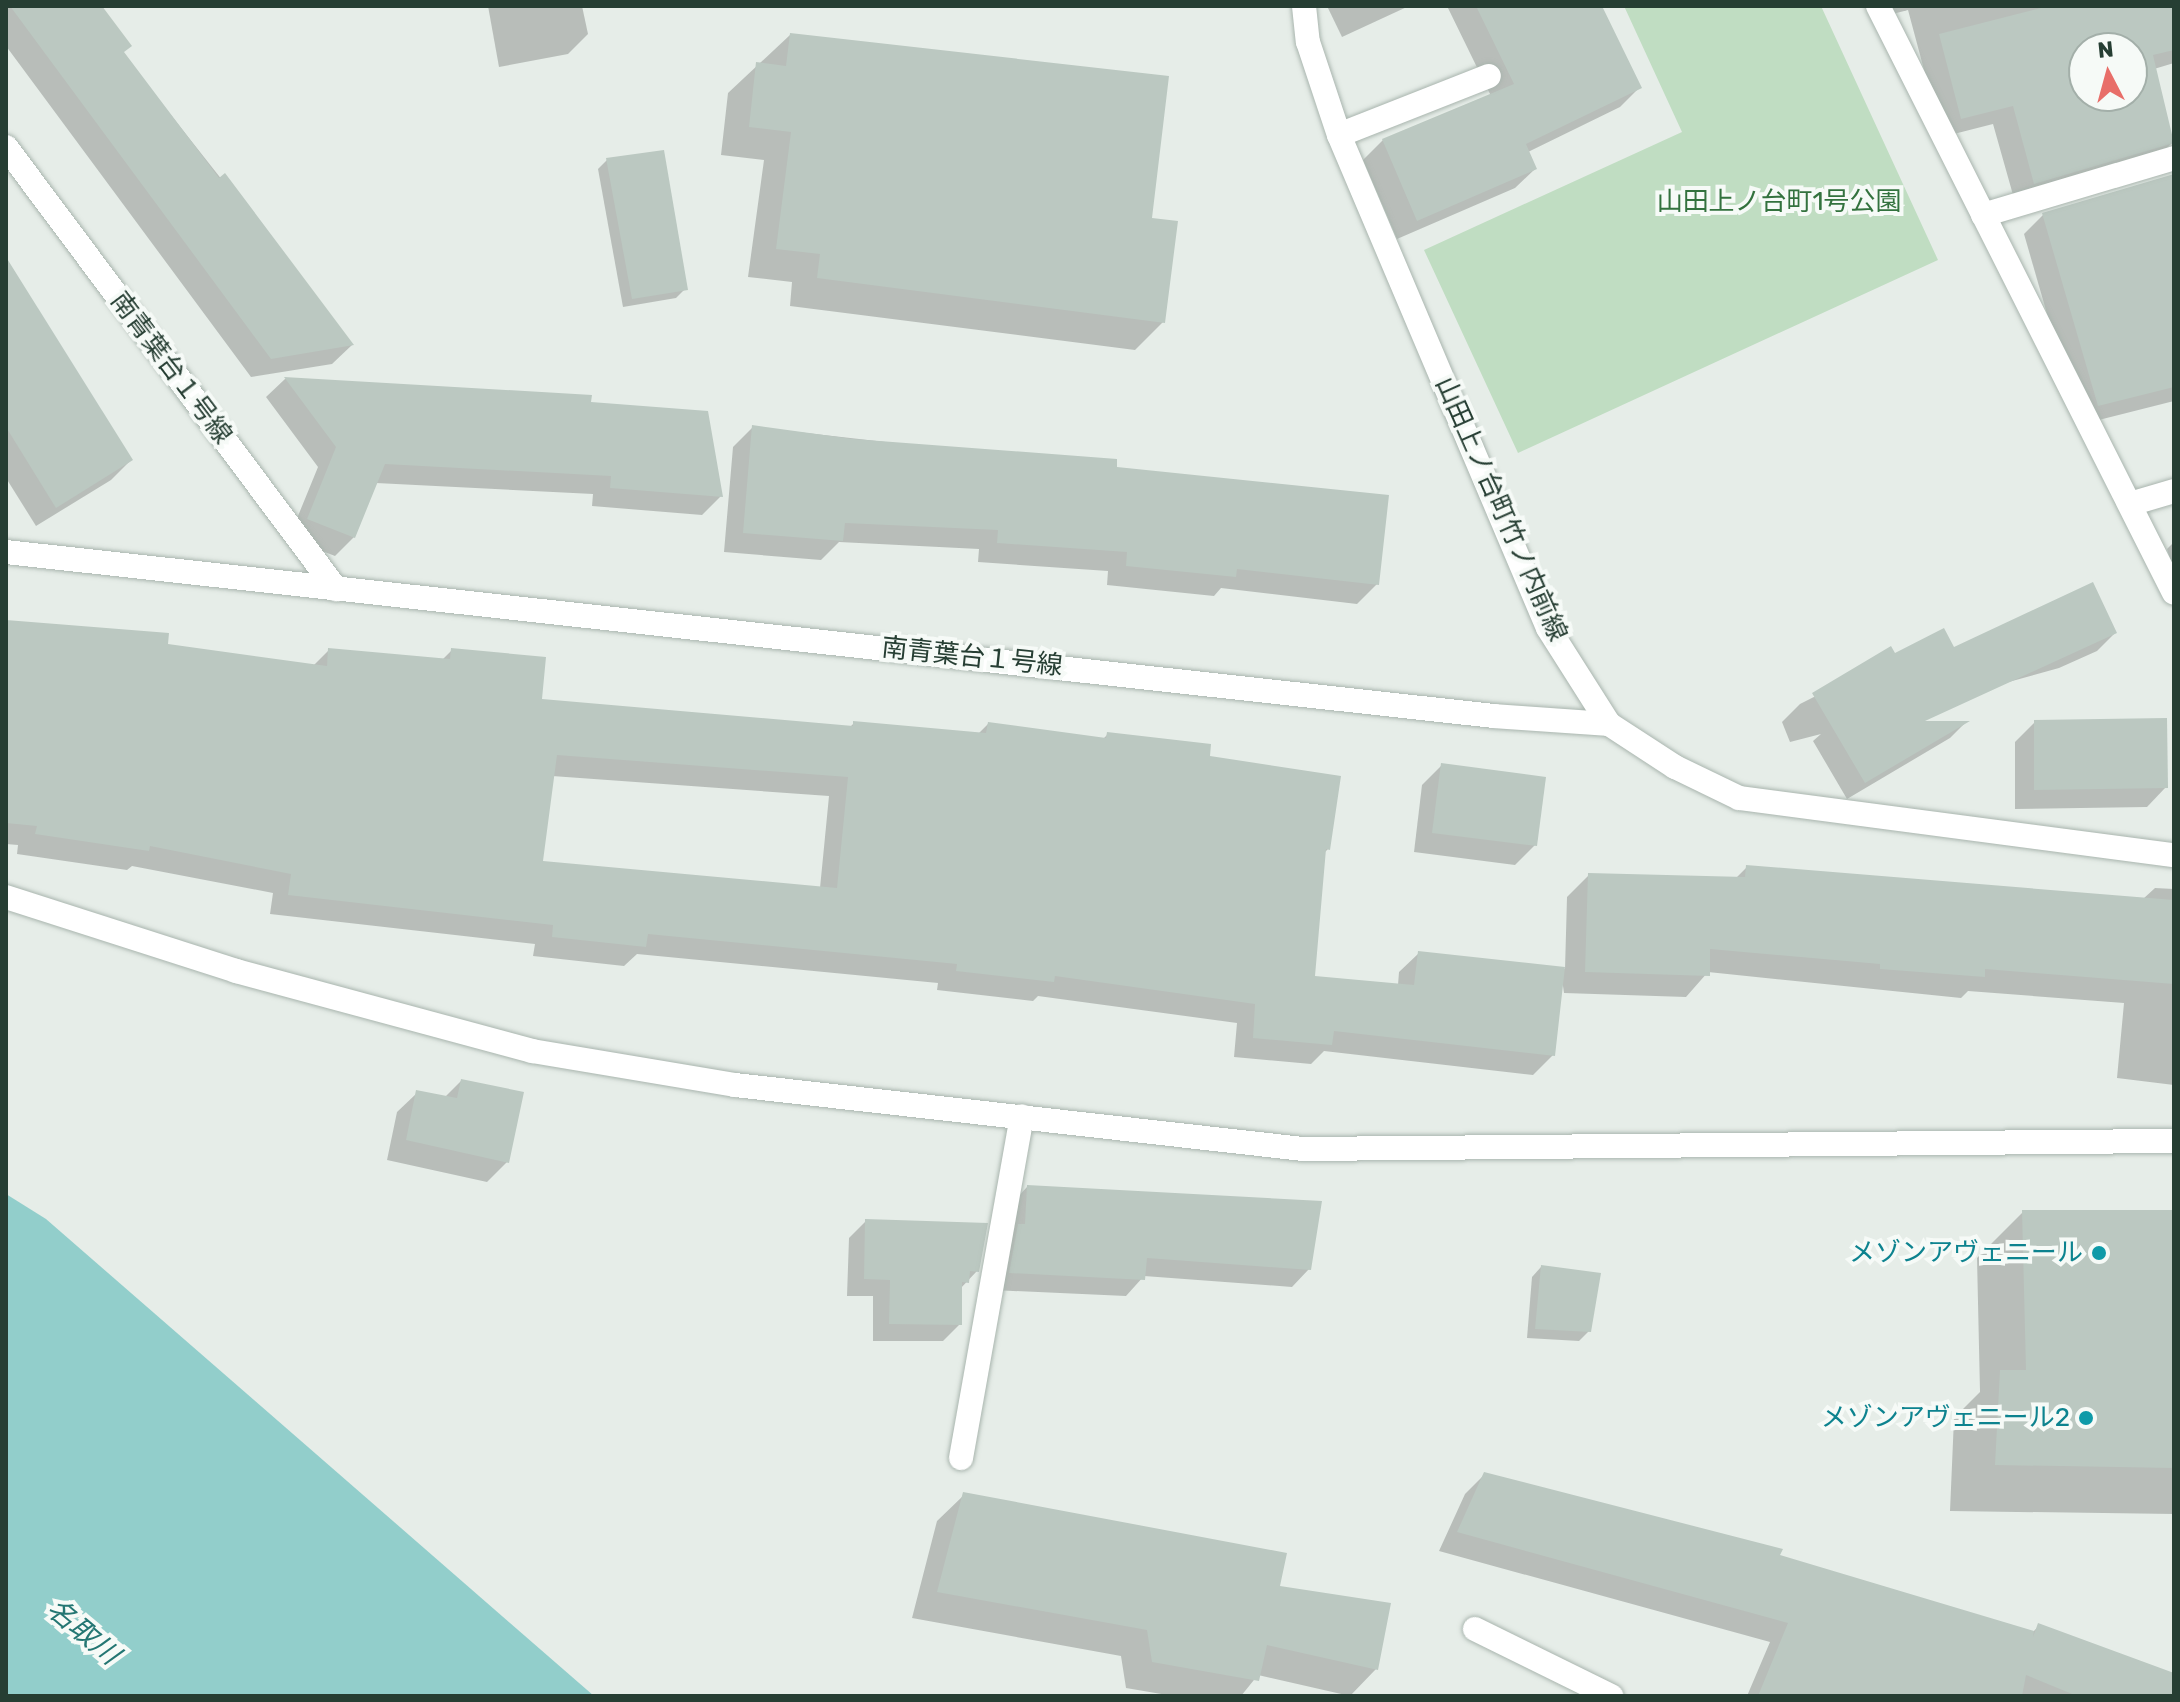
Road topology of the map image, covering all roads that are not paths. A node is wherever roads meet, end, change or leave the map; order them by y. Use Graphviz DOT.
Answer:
graph roads {
  1 [pos="1304,6"];
  2 [pos="1878,6"];
  3 [pos="1489,76"];
  4 [pos="1339,135"];
  5 [pos="6,147"];
  6 [pos="2174,158"];
  7 [pos="1983,215"];
  8 [pos="2174,491"];
  9 [pos="2130,504"];
  10 [pos="6,552"];
  11 [pos="336,589"];
  12 [pos="2174,593"];
  13 [pos="1609,724"];
  14 [pos="2174,855"];
  15 [pos="6,897"];
  16 [pos="1022,1116"];
  17 [pos="2174,1141"];
  18 [pos="961,1458"];
  19 [pos="1475,1629"];
  20 [pos="1611,1696"];
  1 -- 4 [label="street, 山田上ノ台町竹ノ内前線"];
  2 -- 7 [label="street"];
  3 -- 4 [label="street"];
  4 -- 13 [label="street, 山田上ノ台町竹ノ内前線"];
  5 -- 11 [label="street, 南青葉台１号線"];
  6 -- 7 [label="street"];
  7 -- 9 [label="street"];
  8 -- 9 [label="street"];
  9 -- 12 [label="street"];
  10 -- 11 [label="street, 南青葉台１号線"];
  11 -- 13 [label="street, 南青葉台１号線"];
  13 -- 14 [label="street, 山田上ノ台町竹ノ内前線"];
  15 -- 16 [label="street"];
  16 -- 17 [label="street"];
  16 -- 18 [label="street"];
  19 -- 20 [label="street"];
}
